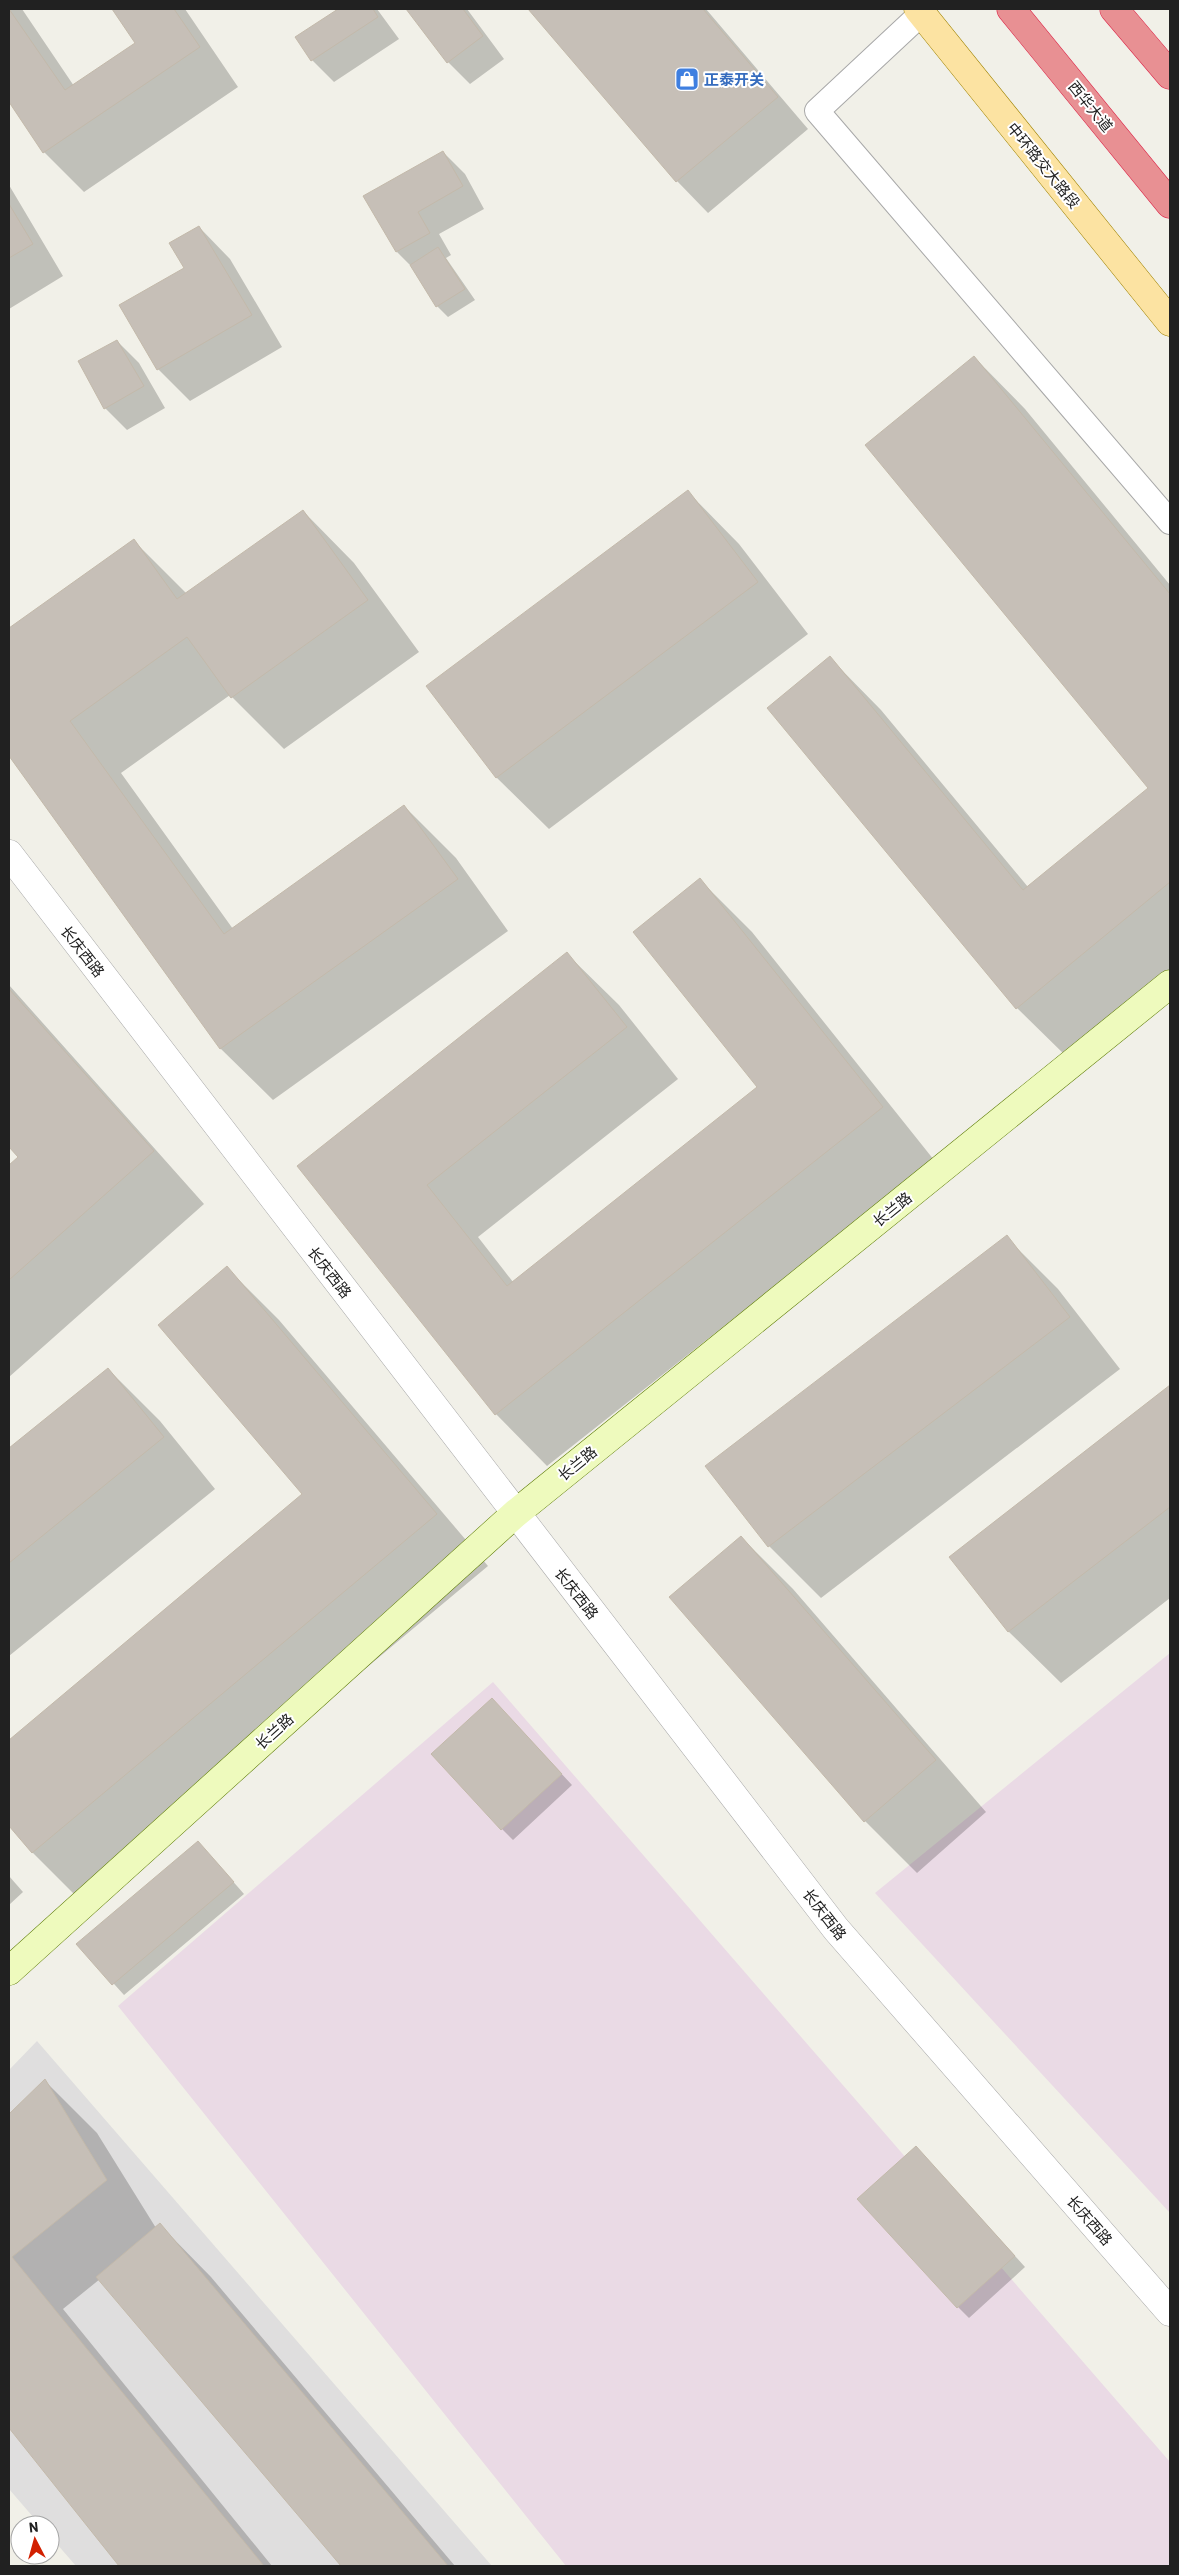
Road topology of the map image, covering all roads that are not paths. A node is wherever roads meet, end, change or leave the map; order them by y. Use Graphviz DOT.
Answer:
graph roads {
  1 [pos="1011,9"];
  2 [pos="1114,9"];
  3 [pos="920,11"];
  4 [pos="1170,75"];
  5 [pos="1170,204"];
  6 [pos="1170,322"];
  7 [pos="1170,522"];
  8 [pos="9,854"];
  9 [pos="1170,984"];
  10 [pos="516,1513"];
  11 [pos="9,1971"];
  12 [pos="1170,2312"];
  1 -- 5 [label="highway, 西华大道"];
  2 -- 4 [label="highway"];
  3 -- 6 [label="main road, 中环路交大路段"];
  3 -- 7 [label="lane"];
  8 -- 10 [label="street, 长庆西路"];
  9 -- 10 [label="street, 长兰路"];
  10 -- 11 [label="street, 长兰路"];
  10 -- 12 [label="street, 长庆西路"];
}
